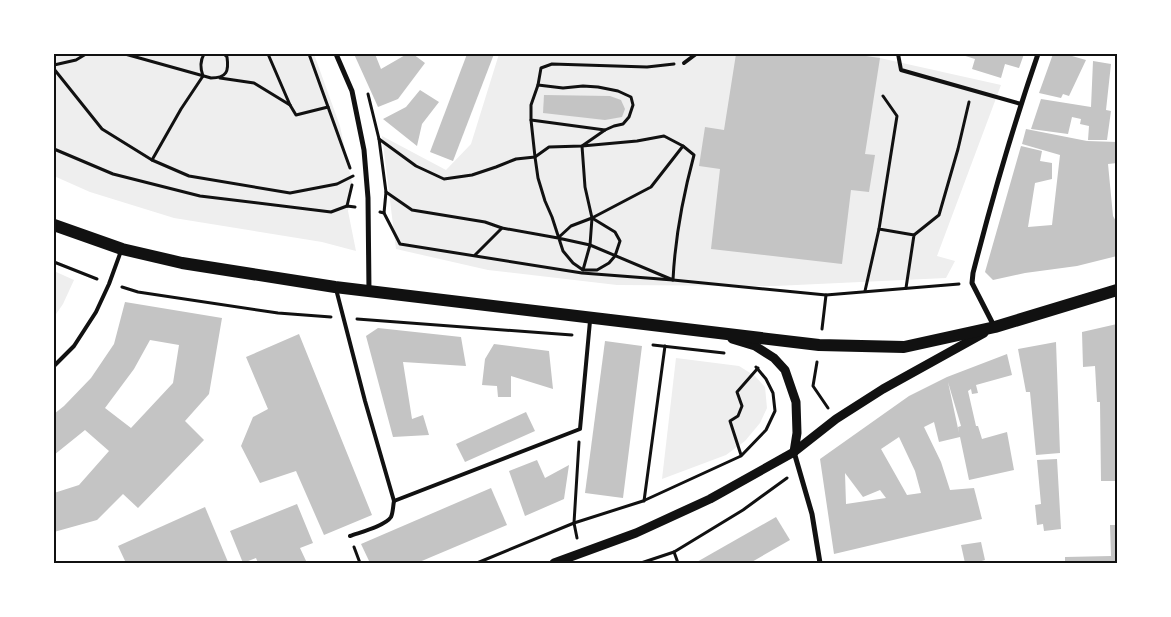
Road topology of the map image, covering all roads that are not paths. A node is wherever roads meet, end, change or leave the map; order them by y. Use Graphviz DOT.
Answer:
graph roads {
  1 [pos="336,54"];
  2 [pos="696,54"];
  3 [pos="898,54"];
  4 [pos="1038,54"];
  5 [pos="684,63"];
  6 [pos="1021,104"];
  7 [pos="54,225"];
  8 [pos="122,248"];
  9 [pos="335,287"];
  10 [pos="1117,290"];
  11 [pos="369,291"];
  12 [pos="591,318"];
  13 [pos="995,327"];
  14 [pos="706,330"];
  15 [pos="54,366"];
  16 [pos="794,452"];
  17 [pos="394,501"];
  18 [pos="350,536"];
  19 [pos="554,563"];
  20 [pos="820,563"];
  1 -- 11 [label="street"];
  2 -- 5 [label="lane"];
  3 -- 6 [label="lane"];
  4 -- 6 [label="street"];
  6 -- 13 [label="street"];
  7 -- 8 [label="main road"];
  8 -- 9 [label="main road"];
  8 -- 15 [label="lane"];
  9 -- 11 [label="main road"];
  9 -- 17 [label="lane"];
  10 -- 13 [label="main road"];
  11 -- 12 [label="main road"];
  12 -- 14 [label="main road"];
  12 -- 17 [label="lane"];
  13 -- 14 [label="main road"];
  13 -- 16 [label="street"];
  14 -- 16 [label="street"];
  16 -- 19 [label="street"];
  16 -- 20 [label="street"];
  17 -- 18 [label="lane"];
}
